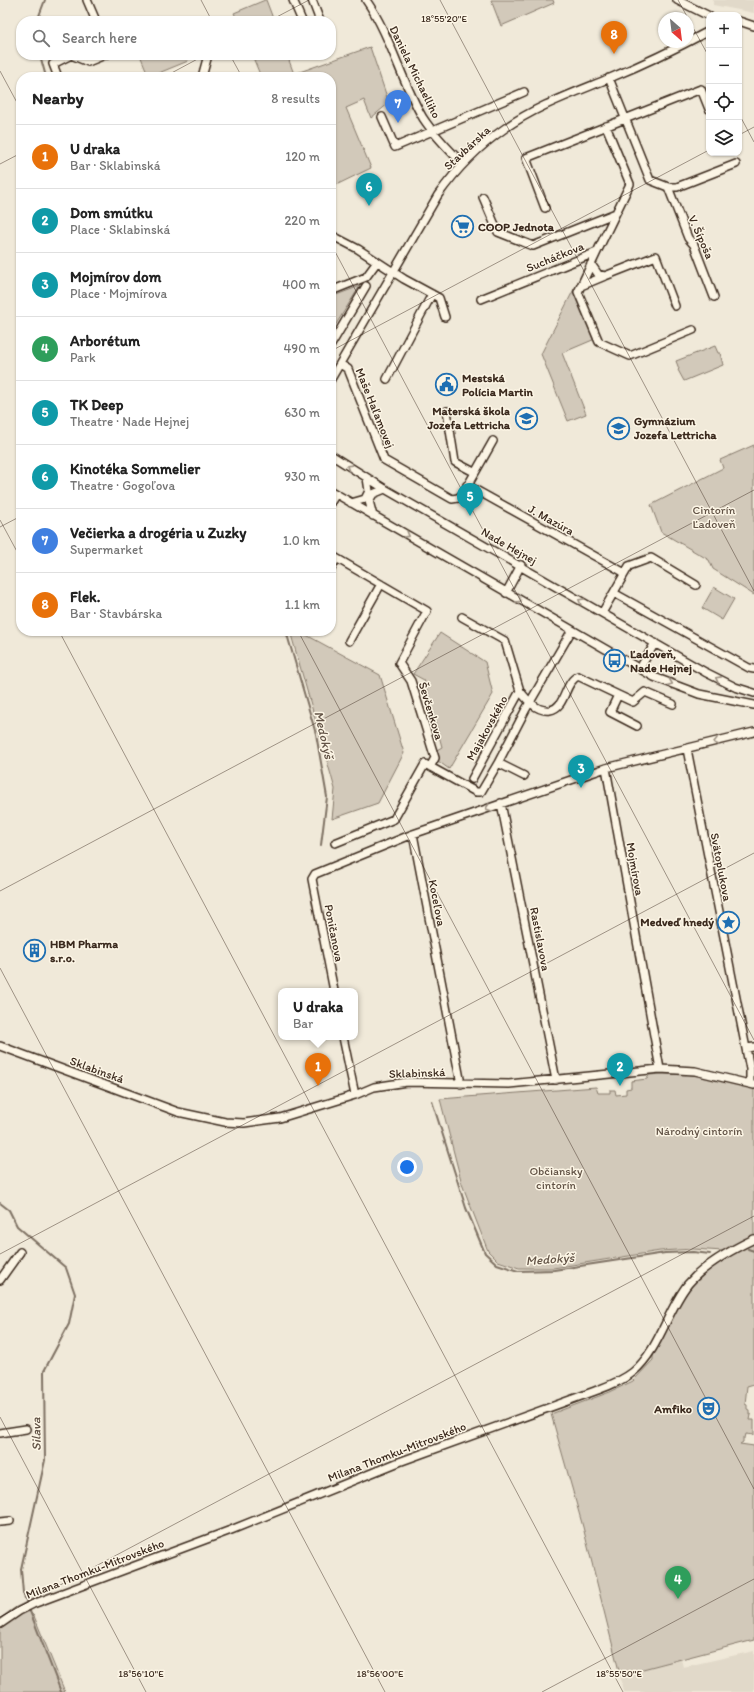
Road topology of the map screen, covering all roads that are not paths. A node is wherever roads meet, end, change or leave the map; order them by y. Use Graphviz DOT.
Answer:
graph roads {
  1 [pos="87,0"];
  2 [pos="293,0"];
  3 [pos="312,0"];
  4 [pos="366,0"];
  5 [pos="677,0"];
  6 [pos="706,14"];
  7 [pos="94,16"];
  8 [pos="300,16"];
  9 [pos="318,16"];
  10 [pos="742,22"];
  11 [pos="754,26"];
  12 [pos="706,33"];
  13 [pos="61,60"];
  14 [pos="83,60"];
  15 [pos="93,60"];
  16 [pos="207,60"];
  17 [pos="56,72"];
  18 [pos="203,72"];
  19 [pos="609,78"];
  20 [pos="524,92"];
  21 [pos="706,102"];
  22 [pos="382,117"];
  23 [pos="625,120"];
  24 [pos="606,126"];
  25 [pos="433,132"];
  26 [pos="463,164"];
  27 [pos="736,164"];
  28 [pos="668,187"];
  29 [pos="483,197"];
  30 [pos="545,208"];
  31 [pos="616,213"];
  32 [pos="336,238"];
  33 [pos="597,252"];
  34 [pos="377,262"];
  35 [pos="591,264"];
  36 [pos="392,272"];
  37 [pos="604,276"];
  38 [pos="366,277"];
  39 [pos="366,286"];
  40 [pos="581,286"];
  41 [pos="336,289"];
  42 [pos="379,294"];
  43 [pos="432,294"];
  44 [pos="714,297"];
  45 [pos="481,299"];
  46 [pos="675,306"];
  47 [pos="445,317"];
  48 [pos="693,330"];
  49 [pos="336,337"];
  50 [pos="340,364"];
  51 [pos="336,371"];
  52 [pos="387,379"];
  53 [pos="447,411"];
  54 [pos="493,441"];
  55 [pos="336,458"];
  56 [pos="474,472"];
  57 [pos="367,478"];
  58 [pos="467,486"];
  59 [pos="385,488"];
  60 [pos="336,494"];
  61 [pos="351,503"];
  62 [pos="373,516"];
  63 [pos="336,558"];
  64 [pos="521,565"];
  65 [pos="625,573"];
  66 [pos="381,584"];
  67 [pos="696,585"];
  68 [pos="506,593"];
  69 [pos="614,593"];
  70 [pos="602,613"];
  71 [pos="462,617"];
  72 [pos="572,630"];
  73 [pos="349,641"];
  74 [pos="655,643"];
  75 [pos="640,668"];
  76 [pos="754,669"];
  77 [pos="520,691"];
  78 [pos="754,693"];
  79 [pos="618,695"];
  80 [pos="530,703"];
  81 [pos="673,704"];
  82 [pos="754,705"];
  83 [pos="637,726"];
  84 [pos="754,732"];
  85 [pos="687,749"];
  86 [pos="498,763"];
  87 [pos="428,766"];
  88 [pos="606,768"];
  89 [pos="524,776"];
  90 [pos="472,779"];
  91 [pos="501,803"];
  92 [pos="412,834"];
  93 [pos="335,843"];
  94 [pos="333,988"];
  95 [pos="345,1040"];
  96 [pos="0,1046"];
  97 [pos="754,1047"];
  98 [pos="746,1048"];
  99 [pos="660,1069"];
  100 [pos="556,1080"];
  101 [pos="461,1084"];
  102 [pos="752,1084"];
  103 [pos="355,1095"];
  104 [pos="754,1239"];
  105 [pos="20,1252"];
  106 [pos="0,1280"];
  107 [pos="26,1428"];
  108 [pos="0,1433"];
  109 [pos="10,1521"];
  110 [pos="0,1522"];
  111 [pos="0,1624"];
  1 -- 7 [label="street"];
  2 -- 8 [label="street"];
  3 -- 9 [label="street"];
  4 -- 25 [label="street, Daniela Michaelliho"];
  5 -- 6 [label="street"];
  10 -- 11 [label="street"];
  12 -- 19 [label="street, Stavbárska"];
  13 -- 17 [label="street"];
  14 -- 15 [label="street"];
  16 -- 18 [label="street"];
  19 -- 23 [label="street"];
  19 -- 26 [label="street, Stavbárska"];
  20 -- 25 [label="street, Stavbárska"];
  21 -- 23 [label="street"];
  22 -- 25 [label="street, Daniela Michaelliho"];
  23 -- 24 [label="street"];
  23 -- 28 [label="street"];
  24 -- 30 [label="street"];
  24 -- 31 [label="street, Sucháčkova"];
  25 -- 26 [label="street, Daniela Michaelliho"];
  26 -- 36 [label="street, Stavbárska"];
  27 -- 28 [label="street"];
  28 -- 44 [label="street, V. Šípoša"];
  29 -- 31 [label="street, Sucháčkova"];
  31 -- 33 [label="street, Sucháčkova"];
  32 -- 34 [label="street"];
  33 -- 35 [label="street"];
  33 -- 45 [label="street, Sucháčkova"];
  34 -- 36 [label="street"];
  34 -- 38 [label="street"];
  35 -- 37 [label="street"];
  35 -- 40 [label="street"];
  36 -- 42 [label="street, Stavbárska"];
  36 -- 43 [label="street"];
  37 -- 40 [label="street"];
  37 -- 46 [label="street"];
  38 -- 39 [label="street"];
  38 -- 41 [label="street"];
  39 -- 42 [label="street"];
  39 -- 49 [label="street"];
  40 -- 48 [label="street"];
  42 -- 50 [label="street, Stavbárska"];
  43 -- 47 [label="street"];
  43 -- 52 [label="street"];
  50 -- 51 [label="street, Stavbárska"];
  50 -- 58 [label="street, Maše Haľamovej"];
  53 -- 56 [label="street"];
  54 -- 56 [label="street"];
  57 -- 55 [label="street, Nade Hejnej, one-way"];
  56 -- 58 [label="street"];
  57 -- 59 [label="street, Nade Hejnej"];
  57 -- 61 [label="street"];
  58 -- 65 [label="street, J. Mazúra"];
  59 -- 62 [label="street"];
  59 -- 64 [label="street, Nade Hejnej"];
  60 -- 61 [label="street"];
  61 -- 62 [label="street"];
  62 -- 68 [label="street, one-way"];
  63 -- 66 [label="street"];
  64 -- 68 [label="street"];
  70 -- 64 [label="street, Nade Hejnej, one-way"];
  65 -- 67 [label="street"];
  65 -- 69 [label="street"];
  66 -- 73 [label="street"];
  66 -- 87 [label="street, Ševčenkova"];
  68 -- 72 [label="street, one-way"];
  69 -- 70 [label="street"];
  69 -- 76 [label="street"];
  70 -- 74 [label="street, Nade Hejnej"];
  71 -- 77 [label="street, Majakovského"];
  72 -- 75 [label="street"];
  72 -- 80 [label="street"];
  74 -- 75 [label="street"];
  78 -- 74 [label="street, Nade Hejnej, one-way"];
  75 -- 82 [label="street, one-way"];
  77 -- 80 [label="street"];
  77 -- 90 [label="street, Majakovského"];
  79 -- 80 [label="street"];
  79 -- 81 [label="street"];
  79 -- 83 [label="street"];
  80 -- 86 [label="street"];
  84 -- 85 [label="street, one-way"];
  85 -- 88 [label="street"];
  85 -- 98 [label="street, Svätoplukova"];
  86 -- 87 [label="street"];
  86 -- 89 [label="street"];
  87 -- 93 [label="street, Ševčenkova"];
  88 -- 91 [label="street"];
  88 -- 99 [label="street, Mojmírova"];
  91 -- 92 [label="street, one-way"];
  91 -- 100 [label="street, Rastislavova"];
  92 -- 94 [label="street, Poničanova"];
  92 -- 101 [label="street, Koceľova"];
  95 -- 103 [label="street"];
  96 -- 103 [label="street, Sklabinská"];
  97 -- 98 [label="street"];
  98 -- 102 [label="street, Svätoplukova"];
  99 -- 100 [label="street, Sklabinská"];
  99 -- 102 [label="street, Sklabinská"];
  100 -- 101 [label="street, Sklabinská"];
  101 -- 103 [label="street, Sklabinská"];
  104 -- 111 [label="street, Milana Thomku-Mitrovského"];
  105 -- 106 [label="street"];
  107 -- 108 [label="street"];
  109 -- 110 [label="street"];
}
